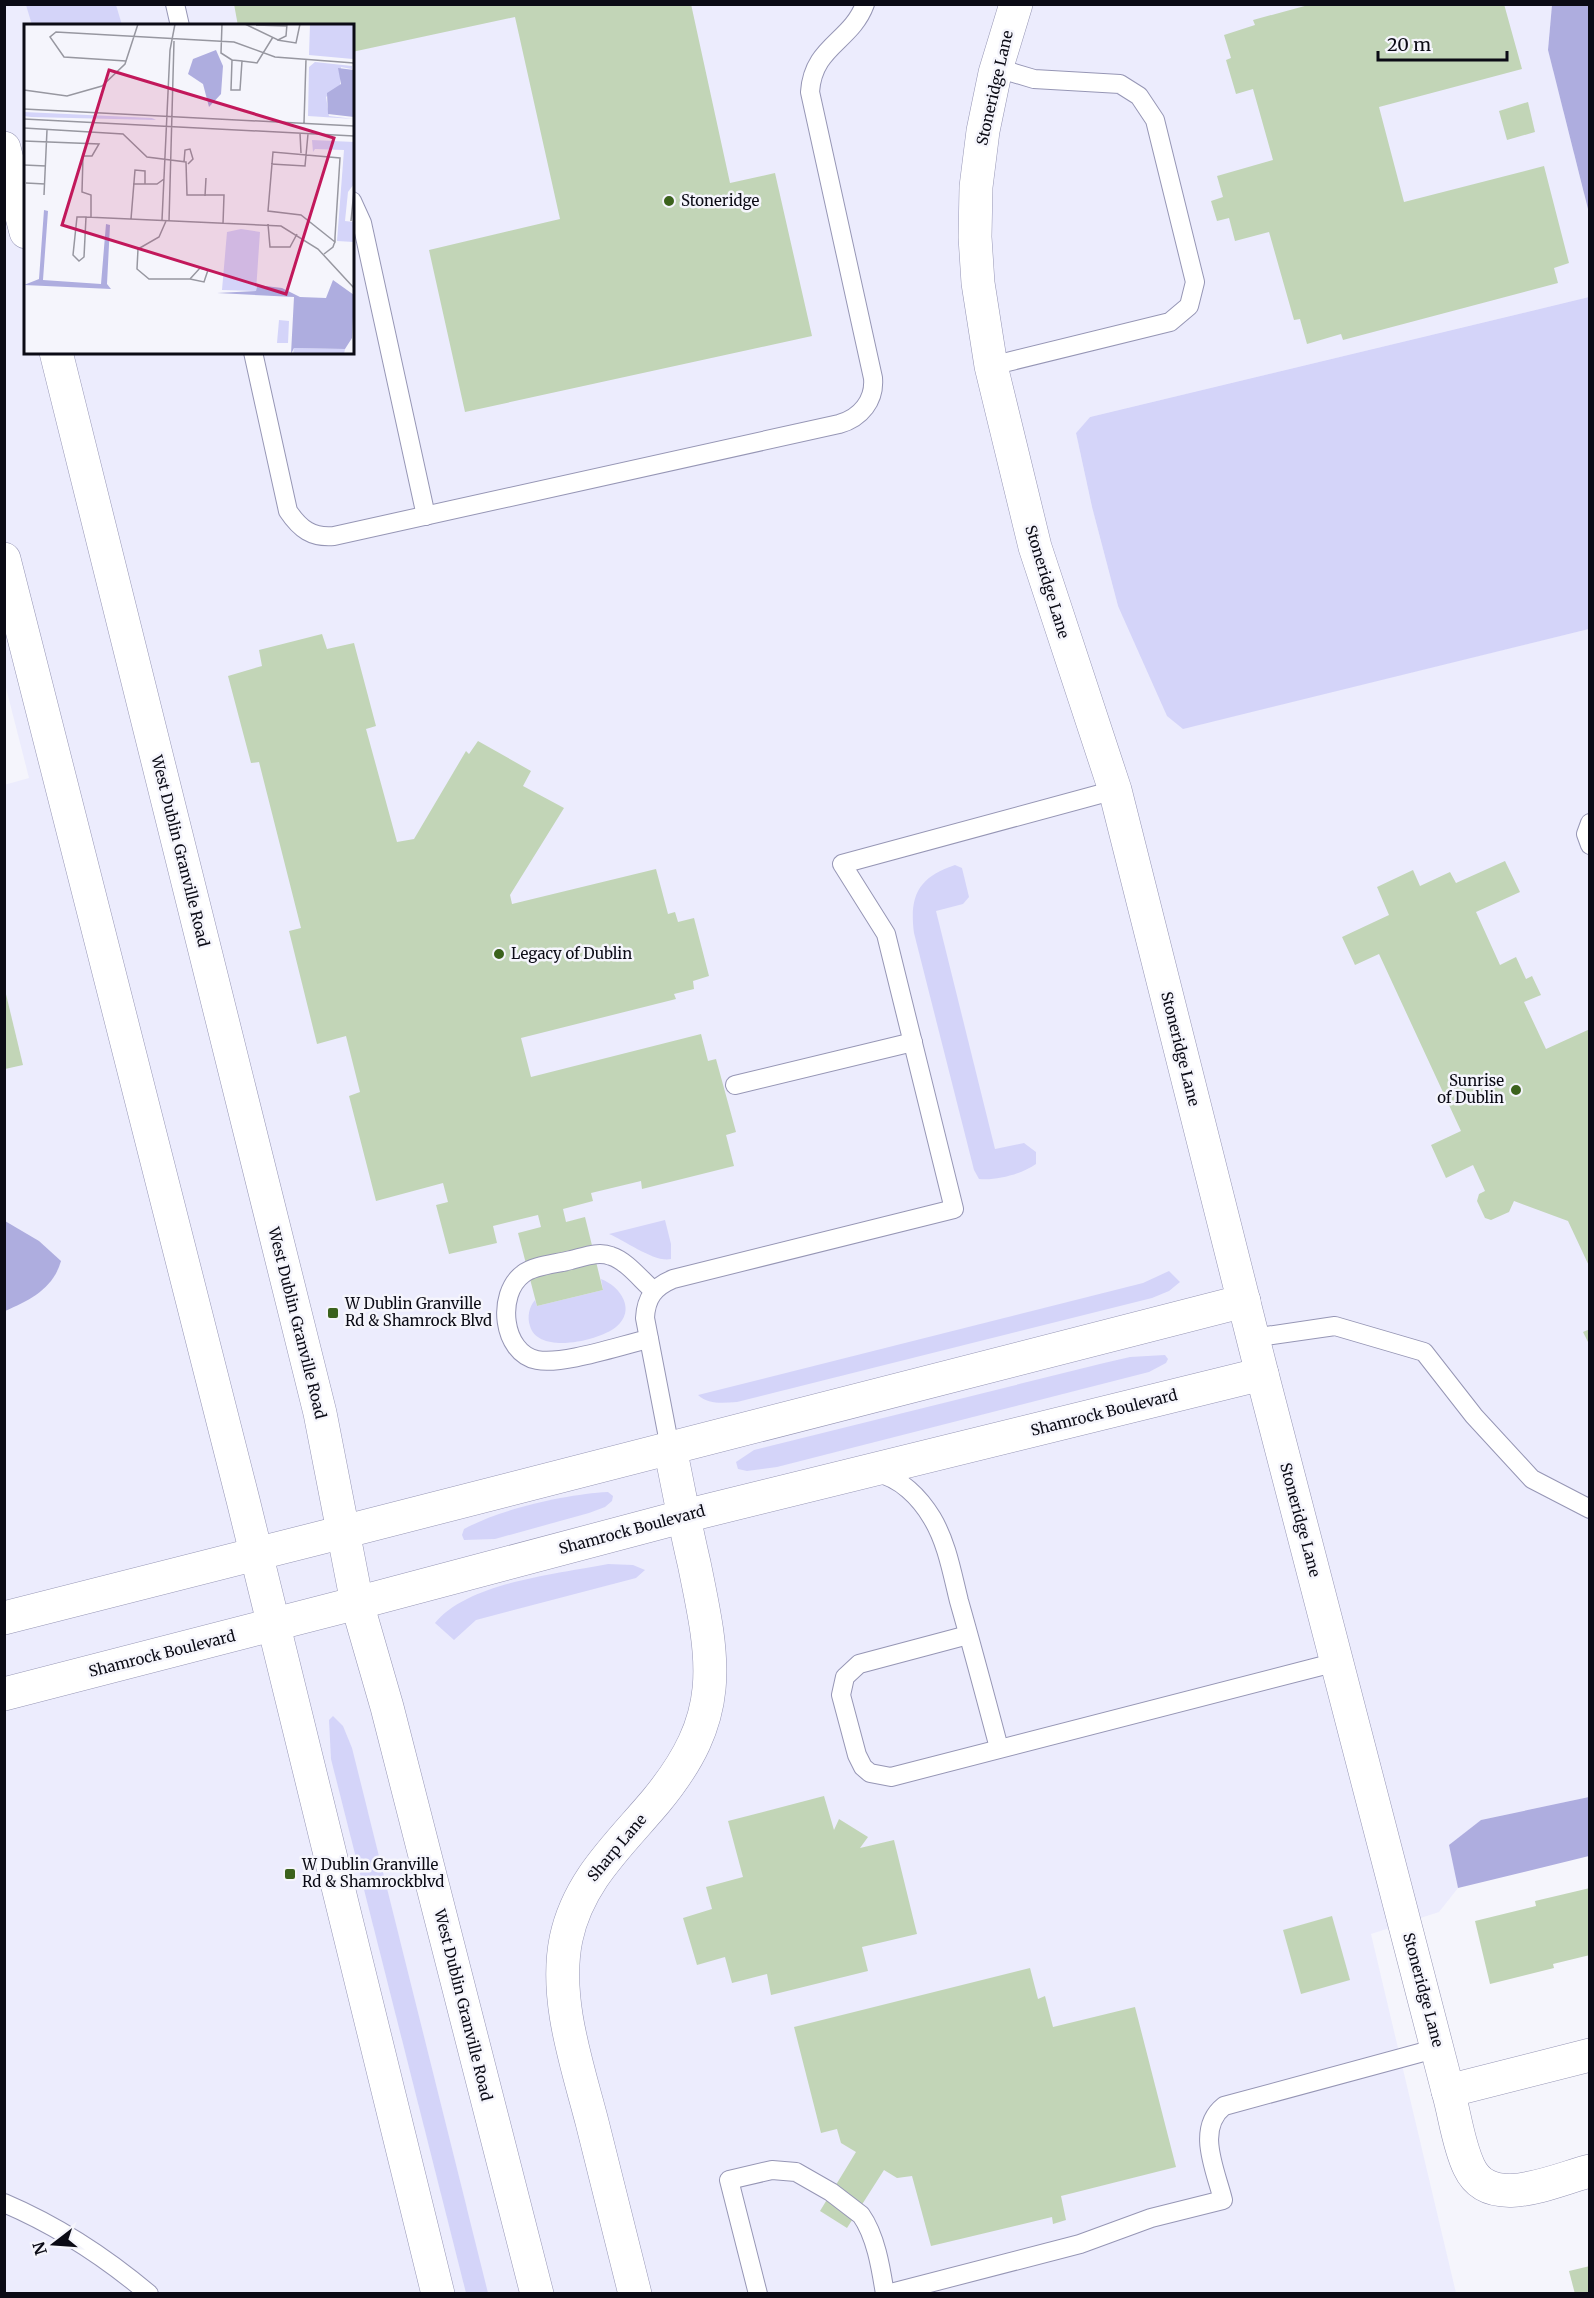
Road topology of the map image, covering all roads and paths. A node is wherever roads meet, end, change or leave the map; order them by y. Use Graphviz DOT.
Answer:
graph roads {
  1 [pos="175,4"];
  2 [pos="865,4"];
  3 [pos="1016,4"];
  4 [pos="180,24"];
  5 [pos="997,68"];
  6 [pos="4,148"];
  7 [pos="354,205"];
  8 [pos="24,224"];
  9 [pos="56,354"];
  10 [pos="253,354"];
  11 [pos="991,366"];
  12 [pos="426,516"];
  13 [pos="4,559"];
  14 [pos="1115,790"];
  15 [pos="1590,824"];
  16 [pos="1590,845"];
  17 [pos="913,1042"];
  18 [pos="735,1085"];
  19 [pos="654,1290"];
  20 [pos="1244,1301"];
  21 [pos="1253,1338"];
  22 [pos="649,1339"];
  23 [pos="1262,1374"];
  24 [pos="670,1448"];
  25 [pos="862,1472"];
  26 [pos="1590,1509"];
  27 [pos="684,1516"];
  28 [pos="343,1532"];
  29 [pos="255,1553"];
  30 [pos="357,1603"];
  31 [pos="4,1618"];
  32 [pos="273,1626"];
  33 [pos="968,1635"];
  34 [pos="1337,1662"];
  35 [pos="4,1694"];
  36 [pos="999,1748"];
  37 [pos="1438,2048"];
  38 [pos="1590,2055"];
  39 [pos="1448,2091"];
  40 [pos="1590,2171"];
  41 [pos="4,2203"];
  42 [pos="149,2294"];
  43 [pos="438,2294"];
  44 [pos="537,2294"];
  45 [pos="635,2294"];
  46 [pos="758,2294"];
  47 [pos="886,2294"];
  1 -- 4 [label="lane"];
  2 -- 12 [label="lane"];
  3 -- 5 [label="street, Stoneridge Lane"];
  5 -- 11 [label="street, Stoneridge Lane"];
  5 -- 11 [label="lane"];
  6 -- 8 [label="street"];
  7 -- 12 [label="lane"];
  9 -- 28 [label="street, West Dublin Granville Road"];
  10 -- 12 [label="lane"];
  11 -- 14 [label="street, Stoneridge Lane"];
  13 -- 29 [label="street"];
  14 -- 17 [label="lane"];
  14 -- 20 [label="street, Stoneridge Lane"];
  15 -- 16 [label="lane"];
  17 -- 18 [label="lane"];
  17 -- 19 [label="lane"];
  19 -- 22 [label="lane"];
  19 -- 22 [label="lane"];
  20 -- 21 [label="street, Stoneridge Lane"];
  20 -- 24 [label="street"];
  21 -- 23 [label="street, Stoneridge Lane"];
  21 -- 26 [label="lane"];
  22 -- 24 [label="lane"];
  23 -- 25 [label="street, Shamrock Boulevard"];
  23 -- 34 [label="street, Stoneridge Lane"];
  24 -- 27 [label="street, Sharp Lane"];
  24 -- 28 [label="street"];
  25 -- 27 [label="street, Shamrock Boulevard"];
  25 -- 33 [label="lane"];
  27 -- 30 [label="street, Shamrock Boulevard"];
  27 -- 45 [label="street, Sharp Lane"];
  28 -- 29 [label="street"];
  28 -- 30 [label="street, West Dublin Granville Road"];
  29 -- 31 [label="street"];
  29 -- 32 [label="street"];
  30 -- 32 [label="street, Shamrock Boulevard"];
  30 -- 44 [label="street, West Dublin Granville Road"];
  32 -- 35 [label="street, Shamrock Boulevard"];
  32 -- 43 [label="street"];
  33 -- 36 [label="lane"];
  33 -- 36 [label="lane"];
  34 -- 36 [label="lane"];
  34 -- 37 [label="street, Stoneridge Lane"];
  37 -- 39 [label="street, Stoneridge Lane"];
  37 -- 47 [label="lane"];
  38 -- 39 [label="street"];
  39 -- 40 [label="street, Stoneridge Lane"];
  41 -- 42 [label="lane"];
  46 -- 47 [label="lane"];
}
